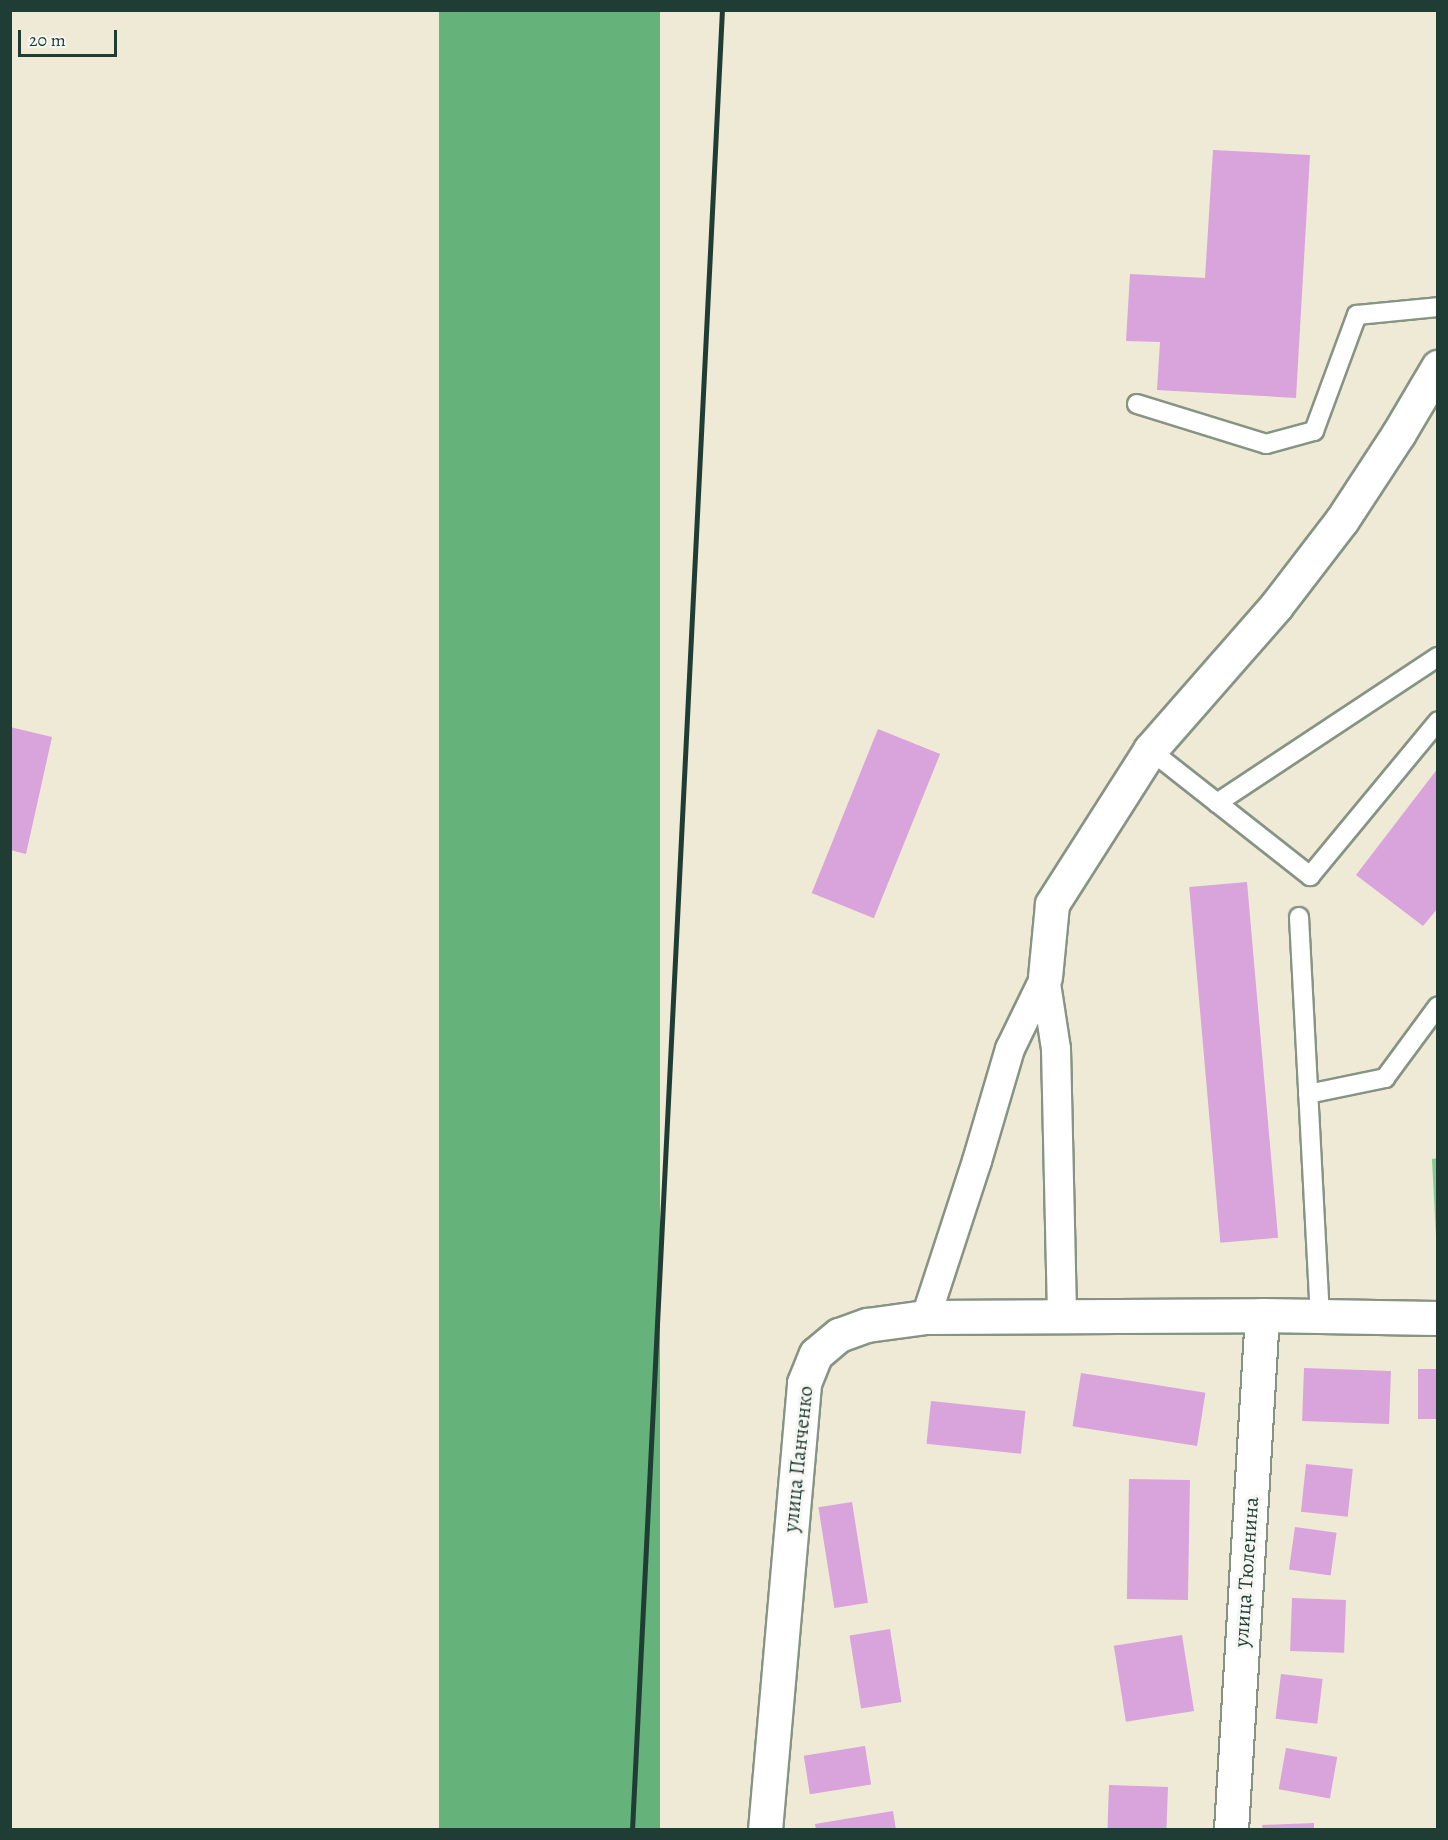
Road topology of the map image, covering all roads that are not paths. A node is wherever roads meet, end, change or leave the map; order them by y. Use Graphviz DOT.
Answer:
graph roads {
  1 [pos="1437,307"];
  2 [pos="1437,367"];
  3 [pos="1137,404"];
  4 [pos="1437,657"];
  5 [pos="1437,721"];
  6 [pos="1150,750"];
  7 [pos="1217,803"];
  8 [pos="1299,917"];
  9 [pos="1045,977"];
  10 [pos="1437,1006"];
  11 [pos="1308,1094"];
  12 [pos="1262,1315"];
  13 [pos="1062,1316"];
  14 [pos="1320,1316"];
  15 [pos="926,1317"];
  16 [pos="1437,1318"];
  17 [pos="765,1830"];
  18 [pos="1231,1830"];
  1 -- 3 [label="lane"];
  2 -- 6 [label="street"];
  4 -- 7 [label="lane"];
  5 -- 7 [label="lane"];
  6 -- 7 [label="lane"];
  6 -- 9 [label="street"];
  8 -- 11 [label="lane"];
  9 -- 13 [label="street"];
  9 -- 15 [label="street"];
  10 -- 11 [label="lane"];
  11 -- 14 [label="lane"];
  12 -- 13 [label="street, улица Панченко"];
  12 -- 14 [label="street, улица Панченко"];
  12 -- 18 [label="street, улица Тюленина"];
  13 -- 15 [label="street, улица Панченко"];
  14 -- 16 [label="street, улица Панченко"];
  15 -- 17 [label="street, улица Панченко"];
}
